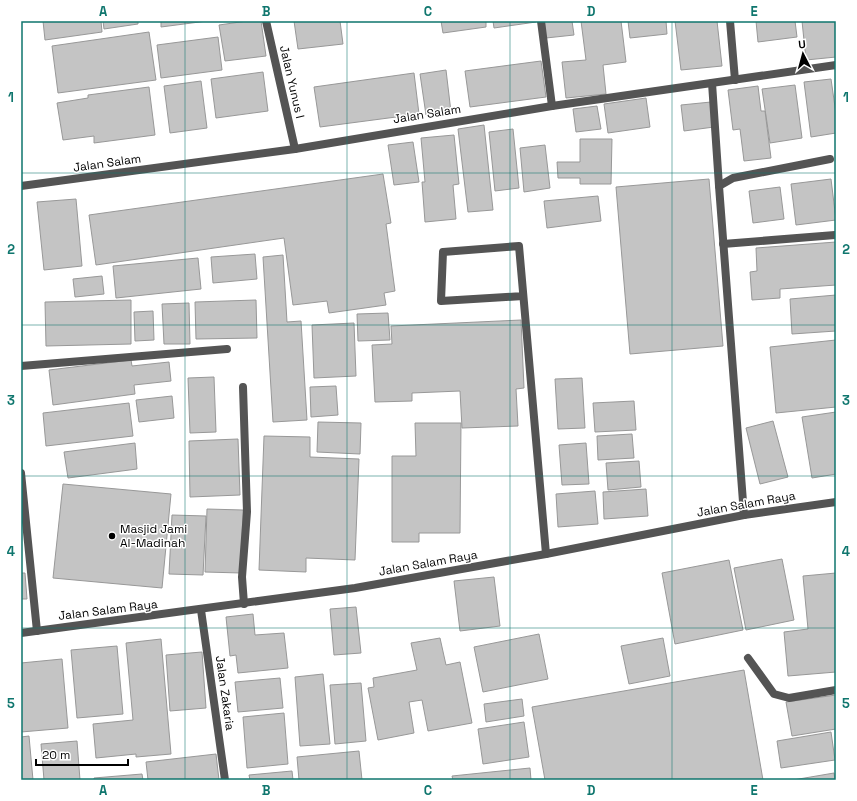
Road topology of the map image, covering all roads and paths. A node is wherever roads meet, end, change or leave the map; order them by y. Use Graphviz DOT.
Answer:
graph roads {
  1 [pos="266,21"];
  2 [pos="540,21"];
  3 [pos="730,21"];
  4 [pos="836,65"];
  5 [pos="735,80"];
  6 [pos="712,84"];
  7 [pos="552,106"];
  8 [pos="295,149"];
  9 [pos="830,159"];
  10 [pos="21,186"];
  11 [pos="719,186"];
  12 [pos="835,234"];
  13 [pos="724,244"];
  14 [pos="523,296"];
  15 [pos="228,349"];
  16 [pos="21,366"];
  17 [pos="243,387"];
  18 [pos="21,473"];
  19 [pos="836,502"];
  20 [pos="744,515"];
  21 [pos="546,554"];
  22 [pos="244,604"];
  23 [pos="201,610"];
  24 [pos="37,631"];
  25 [pos="21,633"];
  26 [pos="748,658"];
  27 [pos="836,690"];
  28 [pos="225,780"];
  1 -- 8 [label="street, Jalan Yunus I"];
  2 -- 7 [label="street"];
  3 -- 5 [label="street"];
  4 -- 5 [label="street, Jalan Salam"];
  5 -- 6 [label="street, Jalan Salam"];
  6 -- 7 [label="street, Jalan Salam"];
  6 -- 11 [label="street"];
  7 -- 8 [label="street, Jalan Salam"];
  8 -- 10 [label="street, Jalan Salam"];
  9 -- 11 [label="street"];
  11 -- 13 [label="street"];
  12 -- 13 [label="street"];
  13 -- 20 [label="street"];
  14 -- 14 [label="street"];
  14 -- 21 [label="street"];
  15 -- 16 [label="street"];
  17 -- 22 [label="street"];
  18 -- 24 [label="street"];
  19 -- 20 [label="street, Jalan Salam Raya"];
  20 -- 21 [label="street, Jalan Salam Raya"];
  21 -- 22 [label="street, Jalan Salam Raya"];
  22 -- 23 [label="street, Jalan Salam Raya"];
  23 -- 24 [label="street, Jalan Salam Raya"];
  23 -- 28 [label="street, Jalan Zakaria"];
  24 -- 25 [label="street, Jalan Salam Raya"];
  26 -- 27 [label="street"];
}
